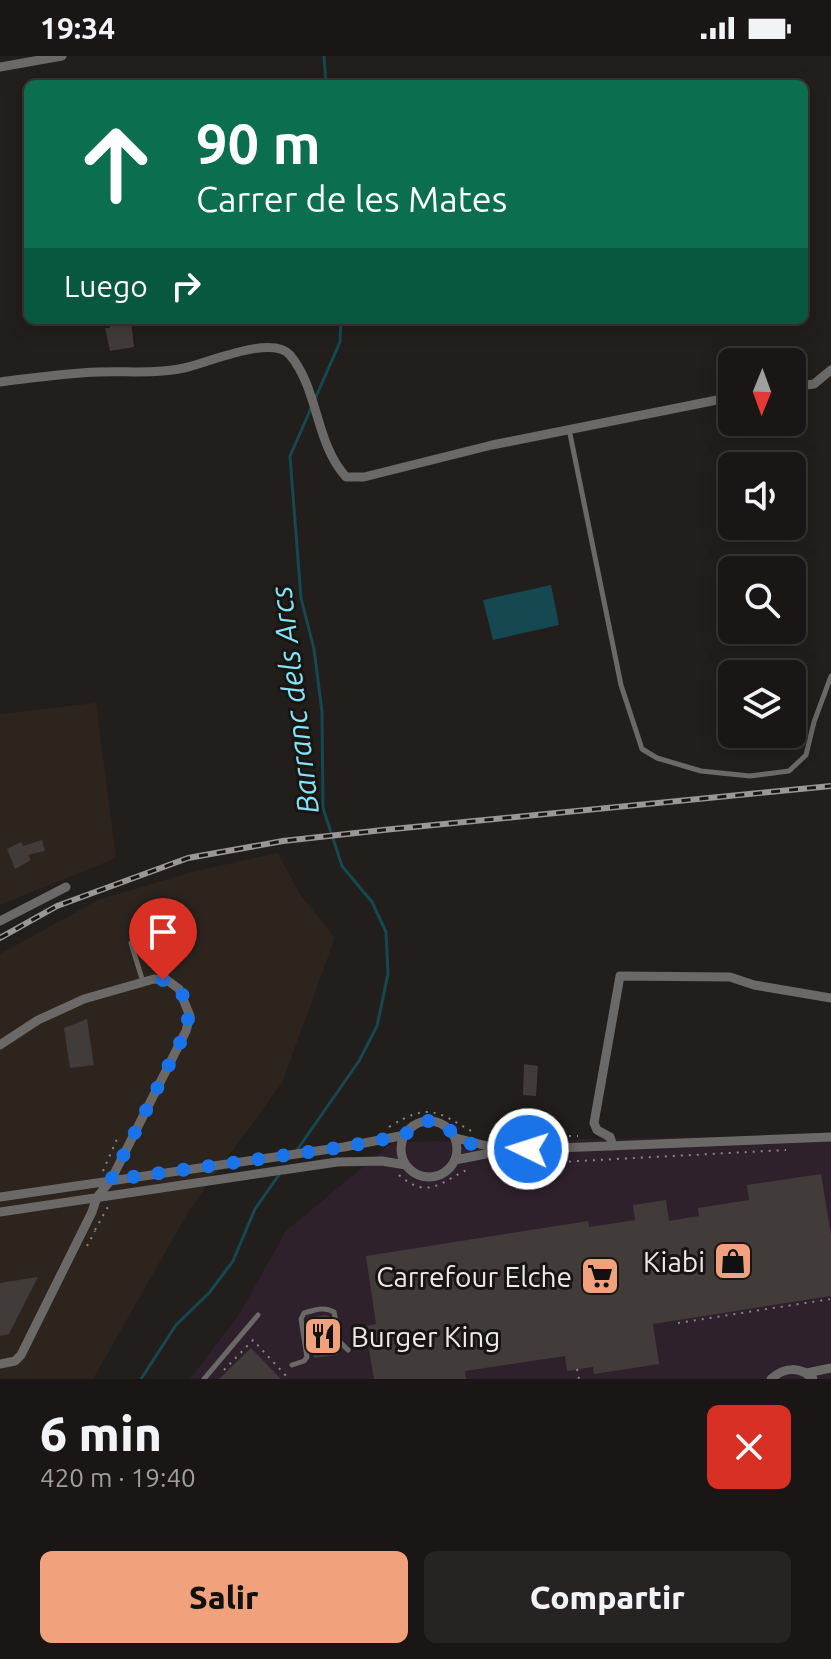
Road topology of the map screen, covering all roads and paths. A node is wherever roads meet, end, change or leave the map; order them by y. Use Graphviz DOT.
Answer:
graph roads {
  1 [pos="62,56"];
  2 [pos="0,67"];
  3 [pos="831,370"];
  4 [pos="0,382"];
  5 [pos="806,385"];
  6 [pos="718,400"];
  7 [pos="569,429"];
  8 [pos="831,676"];
  9 [pos="66,887"];
  10 [pos="0,921"];
  11 [pos="163,980"];
  12 [pos="143,982"];
  13 [pos="831,998"];
  14 [pos="0,1045"];
  15 [pos="387,1129"];
  16 [pos="476,1134"];
  17 [pos="405,1135"];
  18 [pos="831,1137"];
  19 [pos="456,1138"];
  20 [pos="128,1145"];
  21 [pos="613,1146"];
  22 [pos="506,1150"];
  23 [pos="788,1150"];
  24 [pos="488,1154"];
  25 [pos="455,1160"];
  26 [pos="406,1165"];
  27 [pos="479,1165"];
  28 [pos="102,1172"];
  29 [pos="400,1175"];
  30 [pos="111,1180"];
  31 [pos="0,1197"];
  32 [pos="97,1197"];
  33 [pos="0,1212"];
  34 [pos="831,1299"];
  35 [pos="258,1315"];
  36 [pos="678,1323"];
  37 [pos="348,1350"];
  38 [pos="0,1364"];
  39 [pos="292,1365"];
  40 [pos="831,1368"];
  41 [pos="577,1369"];
  42 [pos="223,1370"];
  43 [pos="810,1376"];
  44 [pos="204,1379"];
  45 [pos="289,1379"];
  46 [pos="579,1379"];
  47 [pos="771,1379"];
  1 -- 2 [label="street"];
  3 -- 5 [label="street"];
  4 -- 7 [label="street"];
  6 -- 7 [label="street"];
  7 -- 8 [label="lane"];
  9 -- 10 [label="street"];
  11 -- 12 [label="street"];
  11 -- 12 [label="lane"];
  11 -- 20 [label="street"];
  12 -- 14 [label="street"];
  13 -- 21 [label="street"];
  15 -- 16 [label="path"];
  17 -- 19 [label="street"];
  17 -- 26 [label="street"];
  17 -- 30 [label="street"];
  18 -- 21 [label="street"];
  19 -- 22 [label="street"];
  19 -- 25 [label="street"];
  20 -- 28 [label="path"];
  20 -- 30 [label="street"];
  21 -- 22 [label="street"];
  22 -- 24 [label="street"];
  23 -- 24 [label="path"];
  24 -- 25 [label="street"];
  25 -- 26 [label="street"];
  26 -- 32 [label="street"];
  27 -- 29 [label="path"];
  30 -- 31 [label="street"];
  30 -- 32 [label="street"];
  32 -- 33 [label="street"];
  32 -- 38 [label="street"];
  34 -- 36 [label="path"];
  35 -- 44 [label="lane"];
  37 -- 39 [label="lane"];
  40 -- 43 [label="street"];
  41 -- 46 [label="path"];
  42 -- 45 [label="path"];
  43 -- 47 [label="street"];
}
